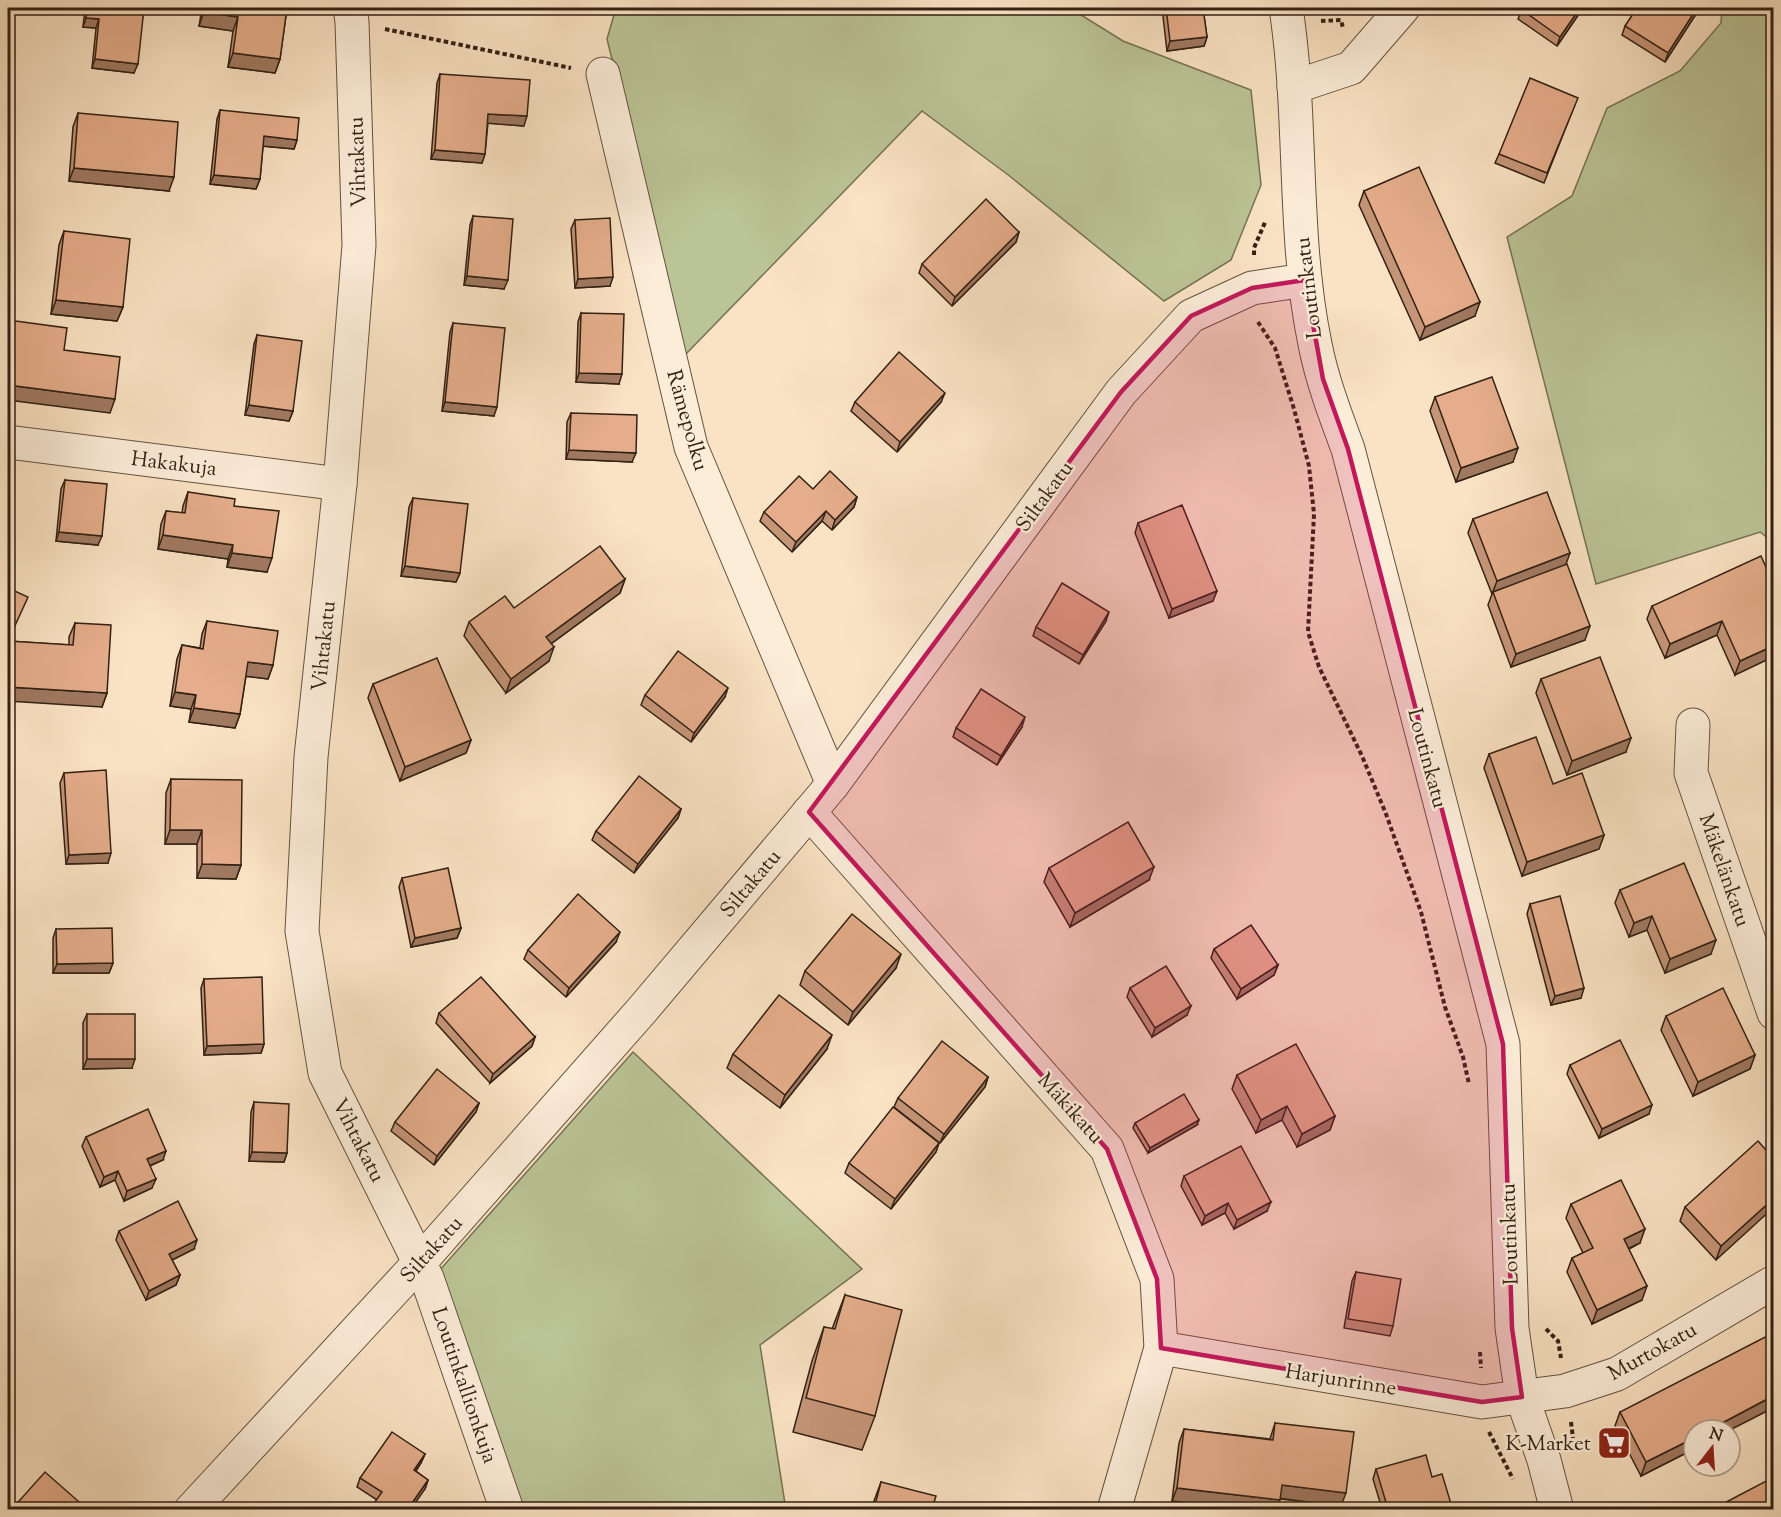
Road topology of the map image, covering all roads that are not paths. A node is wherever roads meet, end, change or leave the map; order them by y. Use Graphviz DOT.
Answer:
graph roads {
  1 [pos="1286,8"];
  2 [pos="1403,8"];
  3 [pos="351,14"];
  4 [pos="603,74"];
  5 [pos="1294,87"];
  6 [pos="1305,280"];
  7 [pos="8,442"];
  8 [pos="340,484"];
  9 [pos="1693,725"];
  10 [pos="833,784"];
  11 [pos="809,812"];
  12 [pos="1773,1013"];
  13 [pos="420,1262"];
  14 [pos="1773,1282"];
  15 [pos="1161,1348"];
  16 [pos="1522,1397"];
  17 [pos="191,1509"];
  18 [pos="507,1509"];
  19 [pos="1114,1509"];
  20 [pos="1557,1509"];
  1 -- 5 [label="street, Loutinkatu"];
  2 -- 5 [label="street"];
  3 -- 8 [label="street, Vihtakatu"];
  4 -- 10 [label="street, Rämepolku"];
  5 -- 6 [label="street, Loutinkatu"];
  6 -- 10 [label="street, Siltakatu"];
  6 -- 16 [label="street, Loutinkatu"];
  7 -- 8 [label="street, Hakakuja"];
  8 -- 13 [label="street, Vihtakatu"];
  9 -- 12 [label="street, Mäkelänkatu"];
  10 -- 11 [label="street, Siltakatu"];
  11 -- 13 [label="street, Siltakatu"];
  11 -- 15 [label="street, Mäkikatu"];
  13 -- 17 [label="street, Siltakatu"];
  13 -- 18 [label="street, Loutinkallionkuja"];
  14 -- 16 [label="street, Murtokatu"];
  15 -- 16 [label="street, Harjunrinne"];
  15 -- 19 [label="street, Mäkikatu"];
  16 -- 20 [label="street, Loutinkatu"];
}
